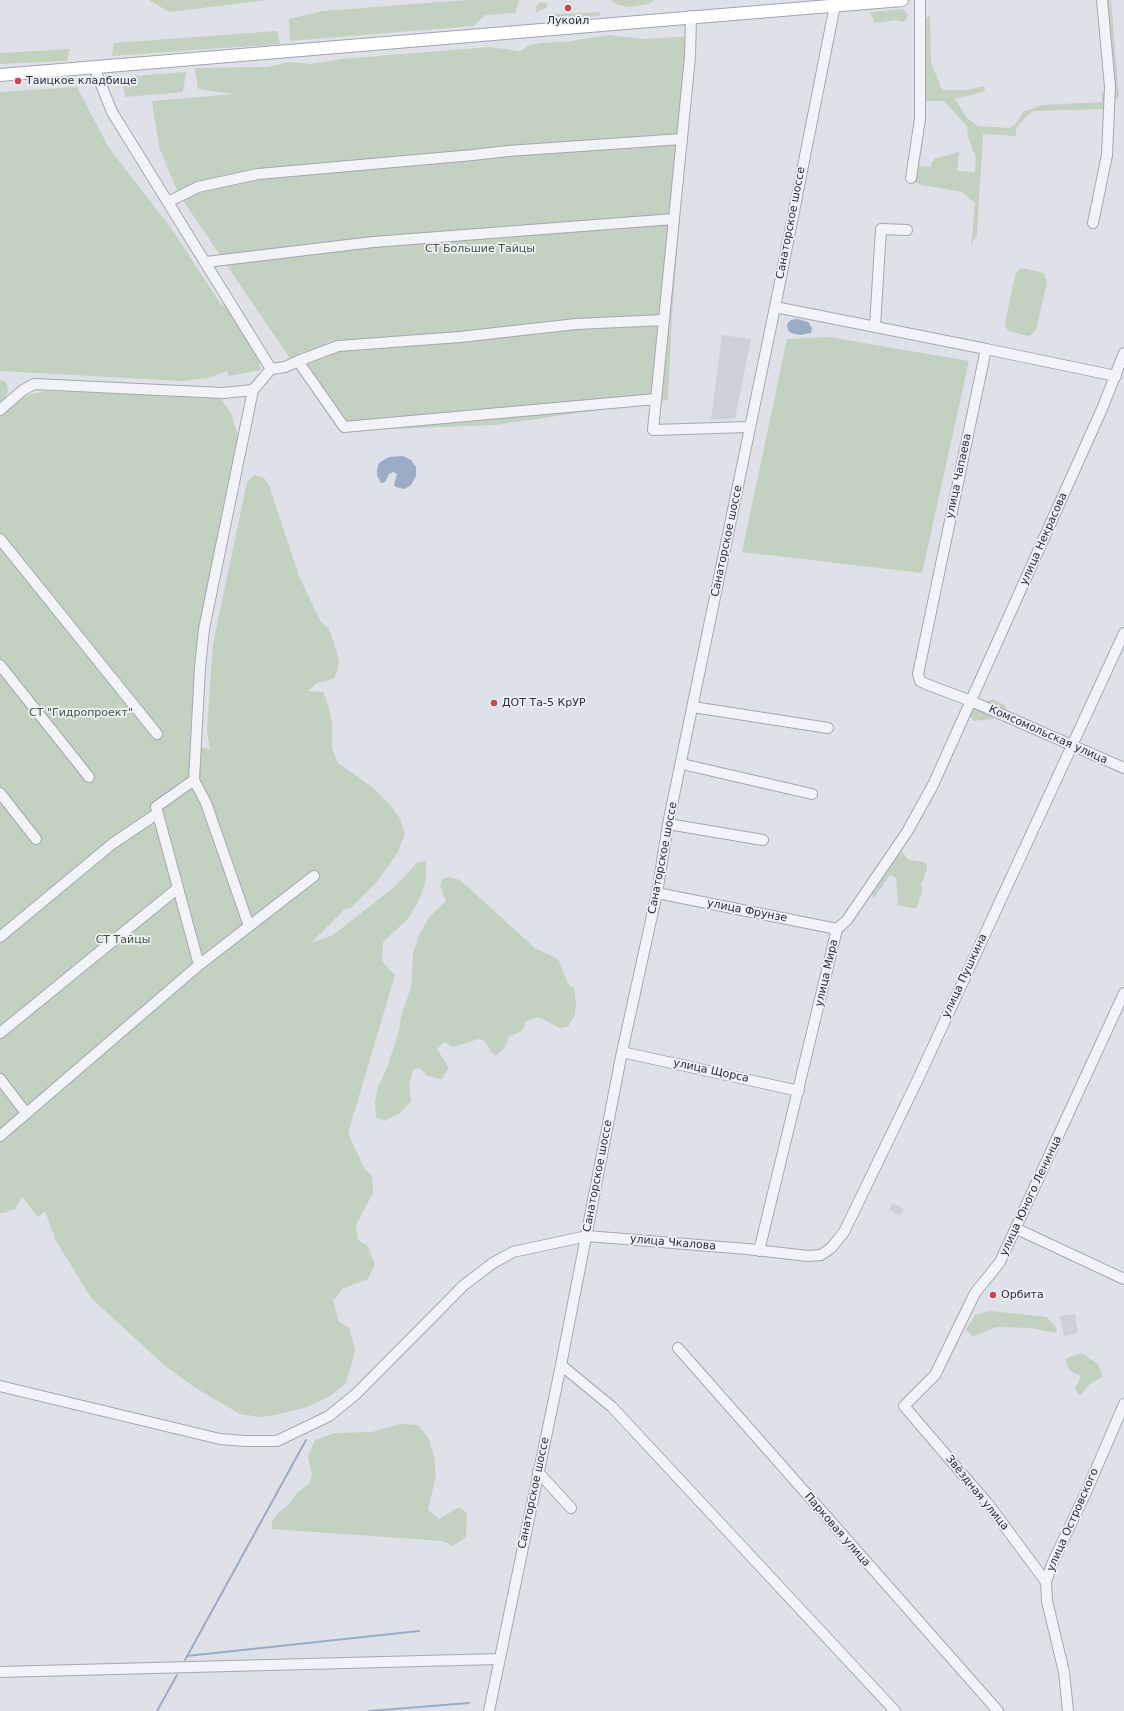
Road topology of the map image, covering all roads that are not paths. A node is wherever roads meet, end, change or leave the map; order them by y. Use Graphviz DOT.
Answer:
graph roads {
  1 [pos="902,0"];
  2 [pos="920,0"];
  3 [pos="1102,0"];
  4 [pos="837,3"];
  5 [pos="691,16"];
  6 [pos="94,68"];
  7 [pos="0,75"];
  8 [pos="682,139"];
  9 [pos="911,178"];
  10 [pos="168,202"];
  11 [pos="674,219"];
  12 [pos="1093,223"];
  13 [pos="907,230"];
  14 [pos="206,262"];
  15 [pos="775,307"];
  16 [pos="664,320"];
  17 [pos="875,326"];
  18 [pos="986,349"];
  19 [pos="1124,353"];
  20 [pos="298,361"];
  21 [pos="271,369"];
  22 [pos="1116,376"];
  23 [pos="253,390"];
  24 [pos="656,399"];
  25 [pos="0,410"];
  26 [pos="750,427"];
  27 [pos="0,540"];
  28 [pos="1124,633"];
  29 [pos="0,665"];
  30 [pos="971,701"];
  31 [pos="693,708"];
  32 [pos="828,728"];
  33 [pos="157,734"];
  34 [pos="1071,745"];
  35 [pos="682,764"];
  36 [pos="1124,768"];
  37 [pos="89,777"];
  38 [pos="194,780"];
  39 [pos="0,793"];
  40 [pos="812,794"];
  41 [pos="158,813"];
  42 [pos="668,824"];
  43 [pos="36,839"];
  44 [pos="763,840"];
  45 [pos="314,876"];
  46 [pos="178,888"];
  47 [pos="657,893"];
  48 [pos="250,926"];
  49 [pos="837,929"];
  50 [pos="0,937"];
  51 [pos="199,965"];
  52 [pos="1124,993"];
  53 [pos="0,1033"];
  54 [pos="622,1052"];
  55 [pos="0,1079"];
  56 [pos="799,1091"];
  57 [pos="26,1113"];
  58 [pos="0,1136"];
  59 [pos="1017,1229"];
  60 [pos="587,1236"];
  61 [pos="760,1252"];
  62 [pos="1124,1279"];
  63 [pos="678,1348"];
  64 [pos="562,1365"];
  65 [pos="0,1386"];
  66 [pos="1124,1404"];
  67 [pos="904,1406"];
  68 [pos="538,1472"];
  69 [pos="571,1508"];
  70 [pos="1046,1582"];
  71 [pos="499,1659"];
  72 [pos="0,1672"];
  73 [pos="489,1711"];
  74 [pos="895,1711"];
  75 [pos="998,1711"];
  76 [pos="1068,1711"];
  1 -- 4 [label="main road"];
  2 -- 9 [label="street"];
  3 -- 12 [label="street"];
  4 -- 5 [label="main road"];
  4 -- 15 [label="street, Санаторское шоссе"];
  5 -- 6 [label="main road"];
  5 -- 8 [label="street"];
  6 -- 7 [label="main road"];
  6 -- 10 [label="street"];
  8 -- 10 [label="street"];
  8 -- 11 [label="street"];
  10 -- 14 [label="street"];
  11 -- 14 [label="street"];
  11 -- 16 [label="street"];
  13 -- 17 [label="street"];
  14 -- 21 [label="street"];
  15 -- 17 [label="street"];
  15 -- 26 [label="street, Санаторское шоссе"];
  16 -- 20 [label="street"];
  16 -- 24 [label="street"];
  17 -- 18 [label="street"];
  18 -- 22 [label="street"];
  18 -- 30 [label="street, улица Чапаева"];
  19 -- 22 [label="street, улица Некрасова"];
  20 -- 21 [label="street"];
  20 -- 24 [label="street"];
  21 -- 23 [label="street"];
  22 -- 30 [label="street, улица Некрасова"];
  23 -- 25 [label="street"];
  23 -- 38 [label="street"];
  24 -- 26 [label="street"];
  26 -- 31 [label="street, Санаторское шоссе"];
  27 -- 33 [label="street"];
  28 -- 34 [label="street, улица Пушкина"];
  29 -- 37 [label="street"];
  30 -- 34 [label="street, Комсомольская улица"];
  30 -- 49 [label="street, улица Мира"];
  31 -- 32 [label="street"];
  31 -- 35 [label="street, Санаторское шоссе"];
  34 -- 36 [label="street, Комсомольская улица"];
  34 -- 61 [label="street, улица Пушкина"];
  35 -- 40 [label="street"];
  35 -- 42 [label="street, Санаторское шоссе"];
  38 -- 41 [label="street"];
  38 -- 48 [label="street"];
  39 -- 43 [label="street"];
  41 -- 46 [label="street"];
  41 -- 50 [label="street"];
  42 -- 44 [label="street"];
  42 -- 47 [label="street, Санаторское шоссе"];
  45 -- 48 [label="street"];
  46 -- 51 [label="street"];
  46 -- 53 [label="street"];
  47 -- 49 [label="street, улица Фрунзе"];
  47 -- 54 [label="street, Санаторское шоссе"];
  48 -- 51 [label="street"];
  49 -- 56 [label="street, улица Мира"];
  51 -- 57 [label="street"];
  52 -- 59 [label="street, улица Юного Ленинца"];
  54 -- 56 [label="street, улица Щорса"];
  54 -- 60 [label="street, Санаторское шоссе"];
  55 -- 57 [label="street"];
  56 -- 61 [label="street, улица Мира"];
  57 -- 58 [label="street"];
  59 -- 62 [label="street"];
  59 -- 67 [label="street, улица Юного Ленинца"];
  60 -- 61 [label="street, улица Чкалова"];
  60 -- 64 [label="street, Санаторское шоссе"];
  60 -- 65 [label="street, улица Чкалова"];
  63 -- 75 [label="street, Парковая улица"];
  64 -- 68 [label="street, Санаторское шоссе"];
  64 -- 74 [label="street"];
  66 -- 70 [label="street, улица Островского"];
  67 -- 70 [label="street, Звёздная улица"];
  68 -- 69 [label="street"];
  68 -- 71 [label="street, Санаторское шоссе"];
  70 -- 76 [label="street, улица Островского"];
  71 -- 72 [label="street"];
  71 -- 73 [label="street, Санаторское шоссе"];
}
